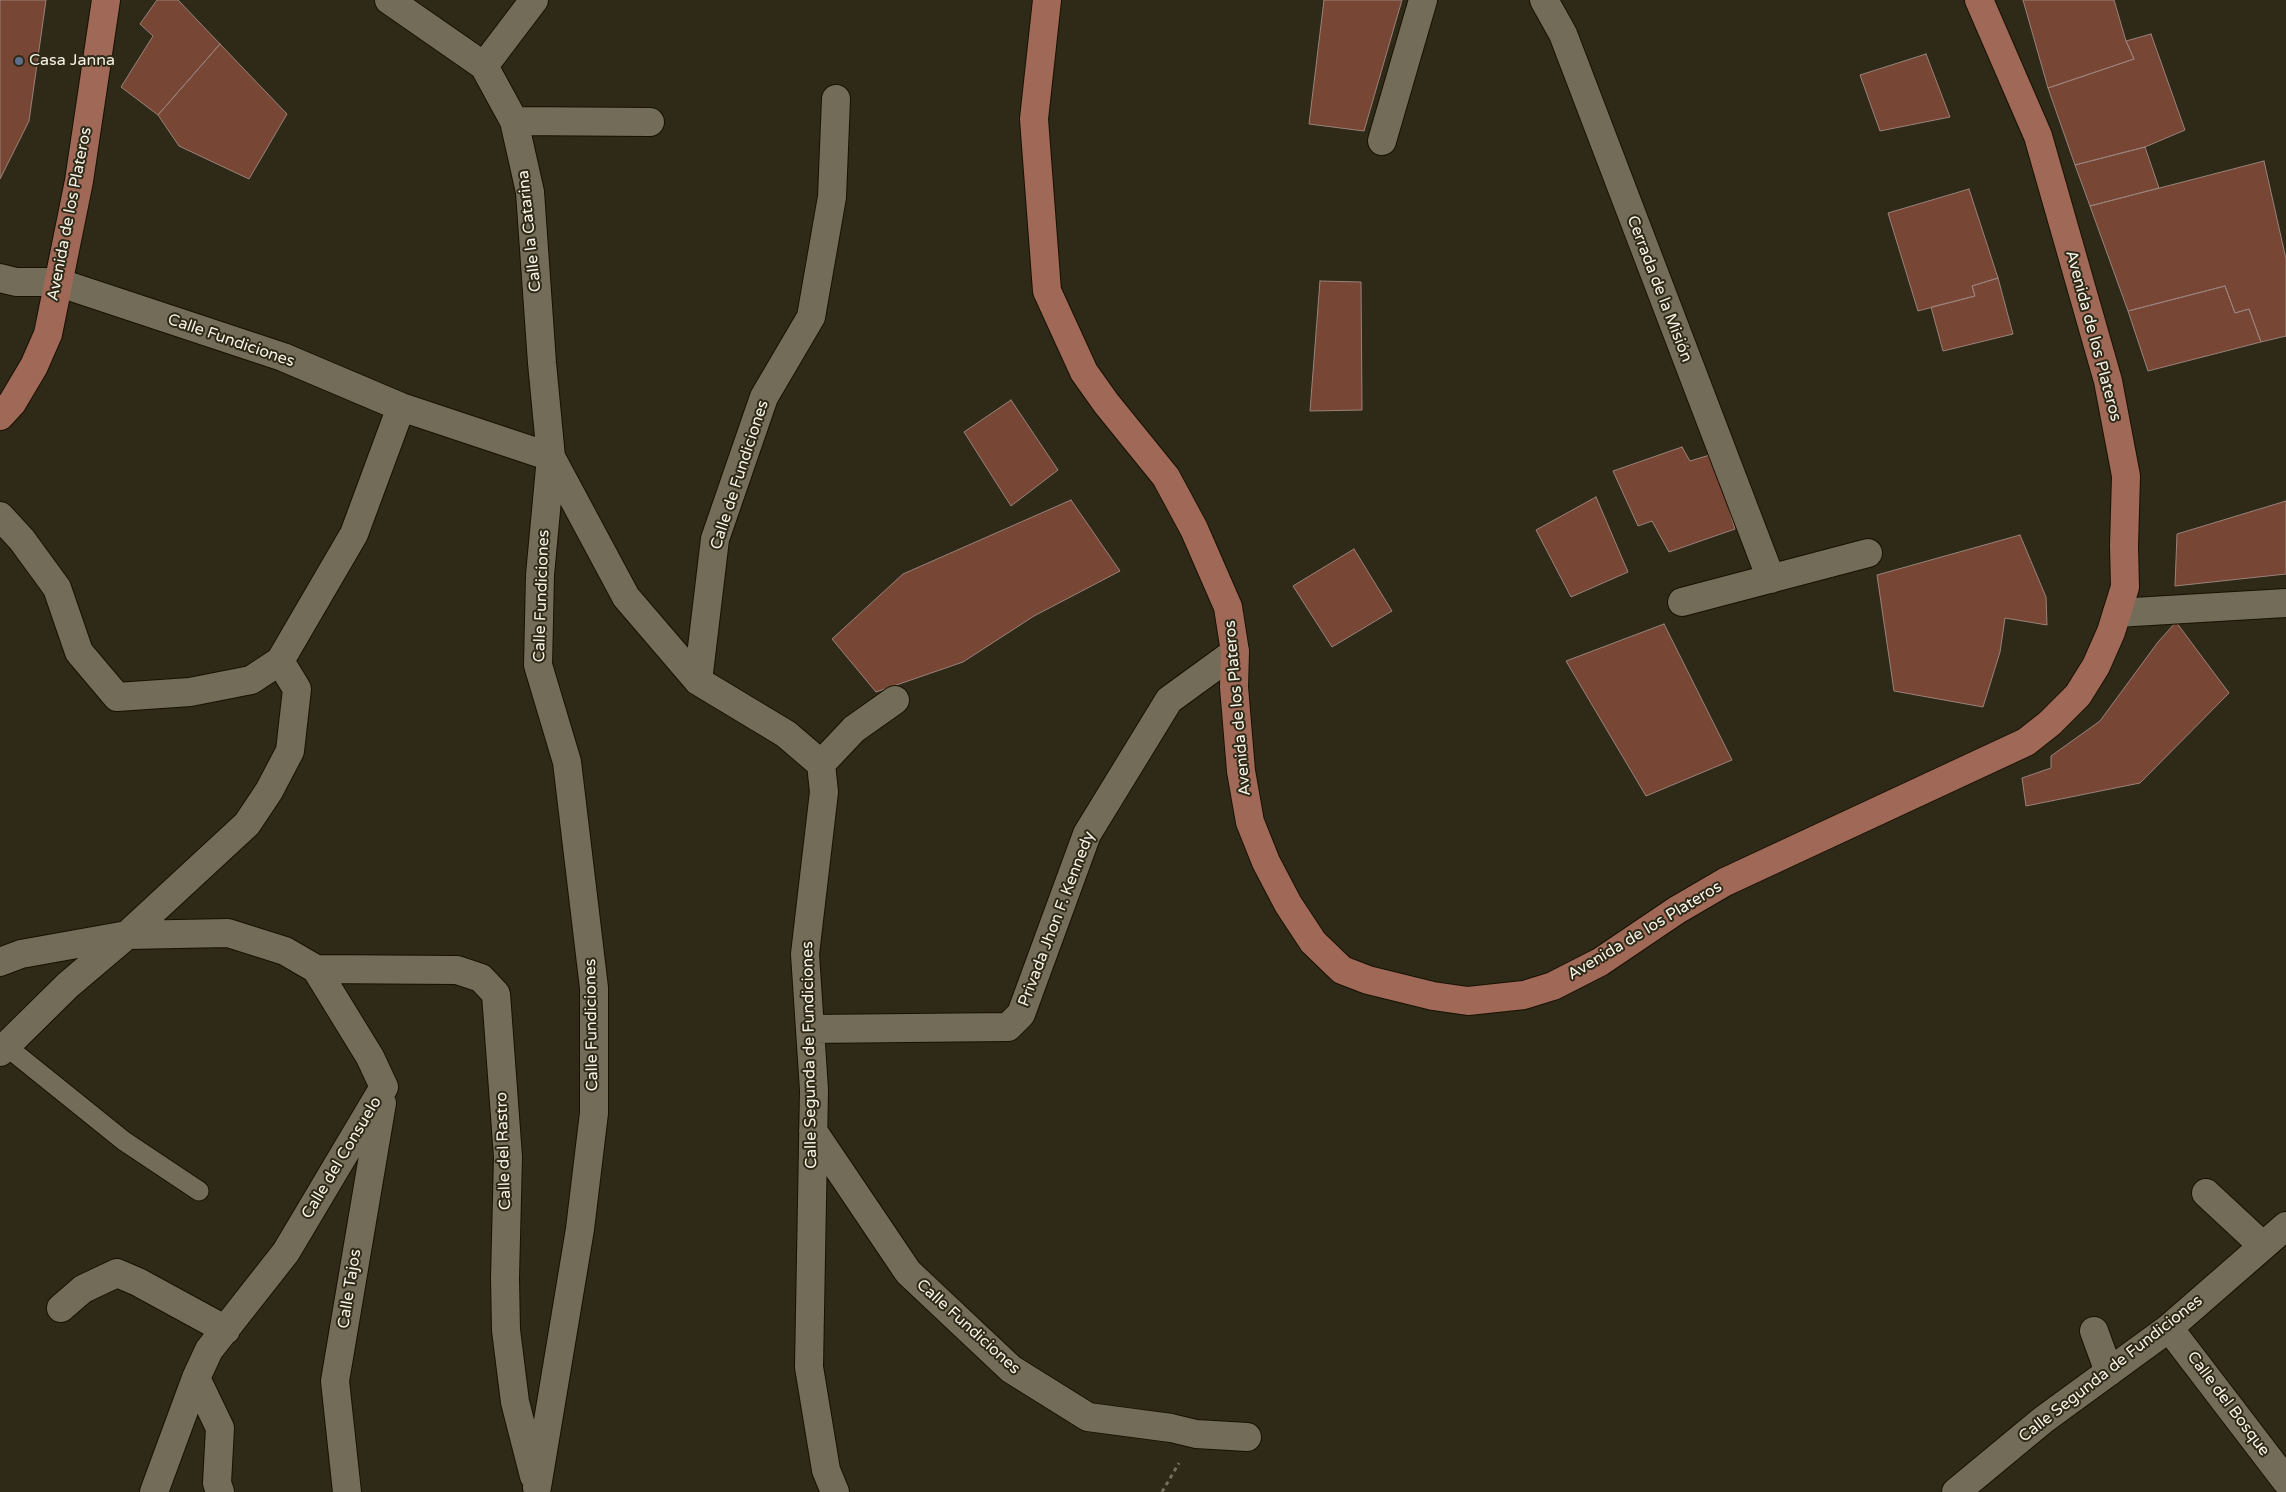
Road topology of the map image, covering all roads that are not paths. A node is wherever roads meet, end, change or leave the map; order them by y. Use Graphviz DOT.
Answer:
graph roads {
  1 [pos="106,0"];
  2 [pos="389,0"];
  3 [pos="534,0"];
  4 [pos="1047,0"];
  5 [pos="1423,0"];
  6 [pos="1544,0"];
  7 [pos="1979,0"];
  8 [pos="484,66"];
  9 [pos="836,99"];
  10 [pos="514,121"];
  11 [pos="650,122"];
  12 [pos="1382,140"];
  13 [pos="0,278"];
  14 [pos="57,282"];
  15 [pos="401,407"];
  16 [pos="0,416"];
  17 [pos="551,457"];
  18 [pos="0,516"];
  19 [pos="1868,553"];
  20 [pos="1771,579"];
  21 [pos="1682,602"];
  22 [pos="2286,603"];
  23 [pos="2117,613"];
  24 [pos="1235,652"];
  25 [pos="280,661"];
  26 [pos="698,681"];
  27 [pos="895,700"];
  28 [pos="821,764"];
  29 [pos="127,935"];
  30 [pos="0,962"];
  31 [pos="316,969"];
  32 [pos="810,1029"];
  33 [pos="3,1049"];
  34 [pos="384,1087"];
  35 [pos="813,1131"];
  36 [pos="199,1191"];
  37 [pos="2206,1193"];
  38 [pos="2286,1226"];
  39 [pos="2263,1246"];
  40 [pos="61,1308"];
  41 [pos="2169,1328"];
  42 [pos="226,1330"];
  43 [pos="2094,1331"];
  44 [pos="2109,1372"];
  45 [pos="196,1378"];
  46 [pos="1247,1437"];
  47 [pos="2286,1481"];
  48 [pos="538,1489"];
  49 [pos="154,1492"];
  50 [pos="220,1492"];
  51 [pos="347,1492"];
  52 [pos="835,1492"];
  53 [pos="1956,1492"];
  1 -- 14 [label="main road, Avenida de los Plateros"];
  2 -- 8 [label="street"];
  3 -- 8 [label="street"];
  4 -- 24 [label="main road, Avenida de los Plateros"];
  5 -- 12 [label="street"];
  6 -- 20 [label="street, Cerrada de la Misión"];
  7 -- 23 [label="main road, Avenida de los Plateros"];
  8 -- 10 [label="street, Calle la Catarina"];
  9 -- 26 [label="street, Calle de Fundiciones"];
  10 -- 11 [label="street"];
  10 -- 17 [label="street, Calle la Catarina"];
  13 -- 14 [label="street, Calle Fundiciones"];
  14 -- 15 [label="street, Calle Fundiciones"];
  14 -- 16 [label="main road, Avenida de los Plateros"];
  15 -- 17 [label="street, Calle Fundiciones"];
  15 -- 25 [label="street"];
  17 -- 26 [label="street"];
  17 -- 48 [label="street, Calle Fundiciones"];
  18 -- 25 [label="street"];
  19 -- 20 [label="street"];
  20 -- 21 [label="street"];
  22 -- 23 [label="street"];
  23 -- 24 [label="main road, Avenida de los Plateros"];
  24 -- 32 [label="street, Privada Jhon F. Kennedy"];
  25 -- 29 [label="street"];
  26 -- 28 [label="street"];
  27 -- 28 [label="street"];
  28 -- 32 [label="street, Calle Segunda de Fundiciones"];
  29 -- 30 [label="street, Calle del Consuelo"];
  29 -- 31 [label="street, Calle del Consuelo"];
  29 -- 33 [label="street"];
  31 -- 34 [label="street, Calle del Consuelo"];
  31 -- 48 [label="street, Calle del Rastro"];
  32 -- 35 [label="street, Calle Segunda de Fundiciones"];
  33 -- 36 [label="lane"];
  34 -- 42 [label="street, Calle del Consuelo"];
  34 -- 51 [label="street, Calle Tajos"];
  35 -- 46 [label="street, Calle Fundiciones"];
  35 -- 52 [label="street, Calle Segunda de Fundiciones"];
  37 -- 39 [label="street"];
  38 -- 39 [label="street, Calle Segunda de Fundiciones"];
  39 -- 41 [label="street, Calle Segunda de Fundiciones"];
  40 -- 42 [label="street"];
  41 -- 44 [label="street, Calle Segunda de Fundiciones"];
  41 -- 47 [label="street, Calle del Bosque"];
  42 -- 45 [label="street, Calle del Consuelo"];
  43 -- 44 [label="street"];
  44 -- 53 [label="street, Calle Segunda de Fundiciones"];
  45 -- 49 [label="street, Calle del Consuelo"];
  45 -- 50 [label="street"];
}
